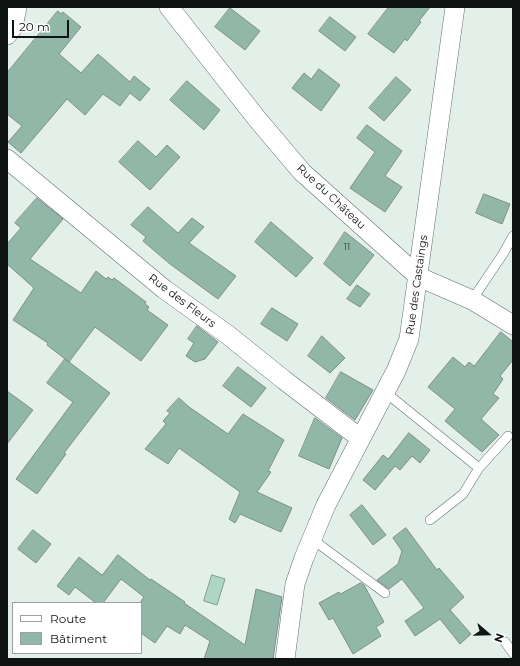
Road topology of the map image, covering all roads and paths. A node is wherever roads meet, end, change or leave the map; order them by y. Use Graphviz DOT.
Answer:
graph roads {
  1 [pos="17,7"];
  2 [pos="169,7"];
  3 [pos="455,7"];
  4 [pos="7,35"];
  5 [pos="7,158"];
  6 [pos="513,236"];
  7 [pos="419,277"];
  8 [pos="472,300"];
  9 [pos="513,325"];
  10 [pos="385,392"];
  11 [pos="508,436"];
  12 [pos="360,438"];
  13 [pos="479,468"];
  14 [pos="430,520"];
  15 [pos="312,539"];
  16 [pos="385,593"];
  17 [pos="505,642"];
  18 [pos="513,653"];
  19 [pos="286,659"];
  1 -- 4 [label="street"];
  2 -- 7 [label="street, Rue du Château"];
  3 -- 7 [label="street, Rue des Castaings"];
  5 -- 12 [label="street, Rue des Fleurs"];
  6 -- 8 [label="lane"];
  7 -- 8 [label="street, Rue du Château"];
  7 -- 10 [label="street, Rue des Castaings"];
  8 -- 9 [label="street, Rue du Château"];
  10 -- 12 [label="street, Rue des Castaings"];
  10 -- 13 [label="lane"];
  11 -- 13 [label="lane"];
  12 -- 15 [label="street, Rue des Castaings"];
  13 -- 14 [label="lane"];
  15 -- 16 [label="lane"];
  15 -- 19 [label="street, Rue des Castaings"];
  17 -- 18 [label="lane"];
}
